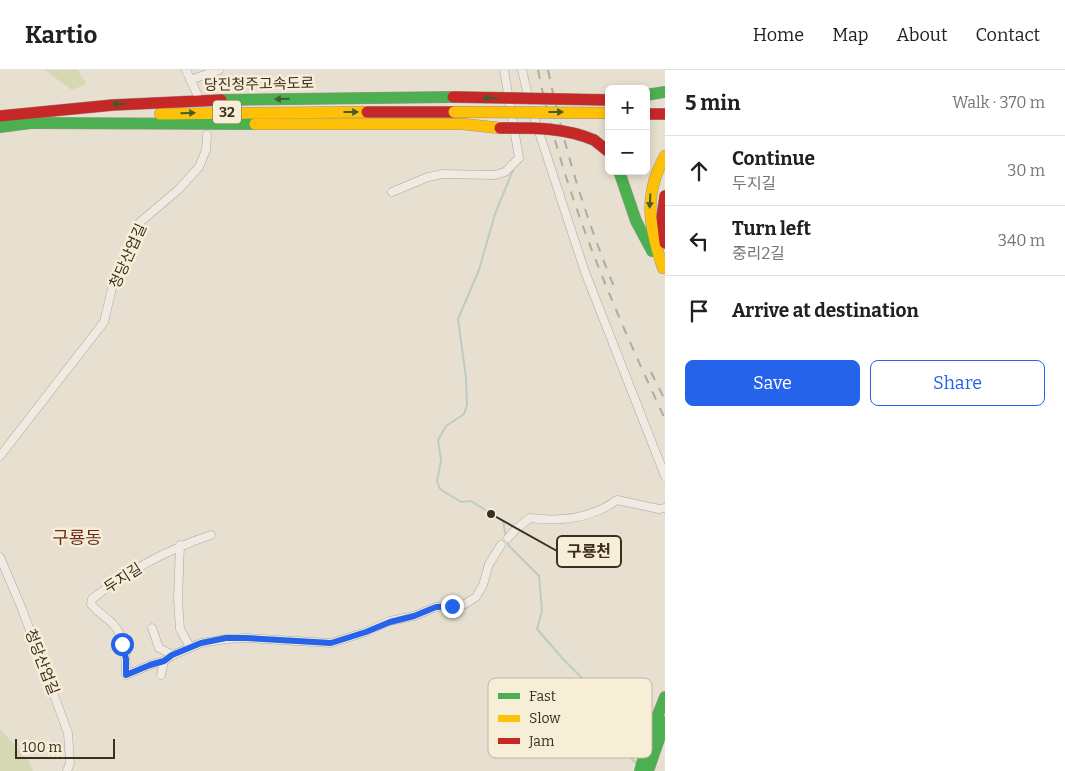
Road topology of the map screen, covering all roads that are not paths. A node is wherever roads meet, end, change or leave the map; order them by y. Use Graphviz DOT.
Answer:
graph roads {
  1 [pos="186,70"];
  2 [pos="219,70"];
  3 [pos="504,70"];
  4 [pos="522,70"];
  5 [pos="190,80"];
  6 [pos="665,92"];
  7 [pos="197,94"];
  8 [pos="650,94"];
  9 [pos="605,98"];
  10 [pos="650,100"];
  11 [pos="665,101"];
  12 [pos="605,113"];
  13 [pos="650,114"];
  14 [pos="665,114"];
  15 [pos="0,116"];
  16 [pos="29,123"];
  17 [pos="0,127"];
  18 [pos="207,135"];
  19 [pos="605,149"];
  20 [pos="665,156"];
  21 [pos="620,175"];
  22 [pos="392,192"];
  23 [pos="665,196"];
  24 [pos="665,243"];
  25 [pos="664,270"];
  26 [pos="0,456"];
  27 [pos="665,476"];
  28 [pos="665,508"];
  29 [pos="211,535"];
  30 [pos="508,538"];
  31 [pos="180,545"];
  32 [pos="501,545"];
  33 [pos="0,557"];
  34 [pos="152,628"];
  35 [pos="190,647"];
  36 [pos="172,655"];
  37 [pos="164,661"];
  38 [pos="161,675"];
  39 [pos="665,697"];
  40 [pos="665,722"];
  41 [pos="652,729"];
  42 [pos="644,758"];
  43 [pos="67,771"];
  44 [pos="640,771"];
  45 [pos="648,771"];
  1 -- 5 [label="street"];
  2 -- 5 [label="street"];
  3 -- 22 [label="street"];
  4 -- 27 [label="street"];
  5 -- 7 [label="street"];
  6 -- 8 [label="main road"];
  9 -- 15 [label="main road, 당진청주고속도로 / 32, one-way, bridge"];
  10 -- 11 [label="main road"];
  16 -- 12 [label="main road, 당진청주고속도로 / 32, one-way, bridge"];
  13 -- 14 [label="main road"];
  16 -- 17 [label="main road, 당진청주고속도로 / 32"];
  16 -- 19 [label="main road, bridge"];
  18 -- 26 [label="street, 청당산업길"];
  20 -- 25 [label="main road, one-way"];
  21 -- 25 [label="main road"];
  23 -- 24 [label="main road"];
  28 -- 30 [label="street"];
  29 -- 31 [label="street, 두지길"];
  31 -- 35 [label="street"];
  31 -- 37 [label="street, 두지길"];
  32 -- 35 [label="street"];
  33 -- 43 [label="street, 청당산업길"];
  34 -- 36 [label="street"];
  35 -- 36 [label="street"];
  36 -- 37 [label="street"];
  37 -- 38 [label="street"];
  39 -- 41 [label="main road"];
  40 -- 45 [label="main road"];
  42 -- 44 [label="main road"];
}
